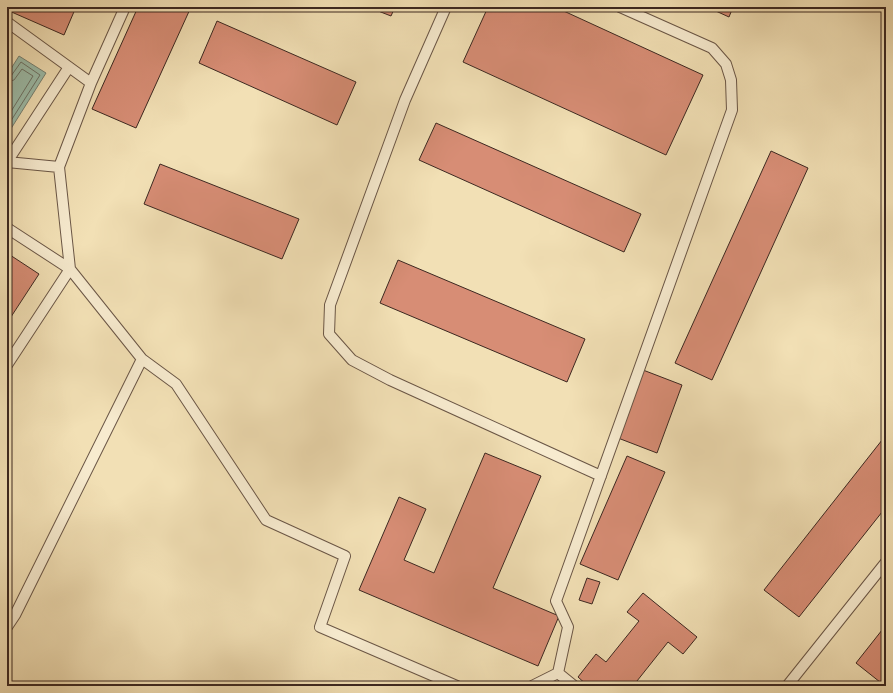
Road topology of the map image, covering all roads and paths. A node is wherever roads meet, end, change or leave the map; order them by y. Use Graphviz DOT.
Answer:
graph roads {
  1 [pos="125,7"];
  2 [pos="446,7"];
  3 [pos="620,7"];
  4 [pos="7,22"];
  5 [pos="69,67"];
  6 [pos="91,83"];
  7 [pos="7,162"];
  8 [pos="59,167"];
  9 [pos="7,228"];
  10 [pos="70,269"];
  11 [pos="142,359"];
  12 [pos="7,365"];
  13 [pos="601,476"];
  14 [pos="886,562"];
  15 [pos="7,627"];
  16 [pos="558,673"];
  17 [pos="457,686"];
  18 [pos="532,686"];
  19 [pos="574,686"];
  20 [pos="787,686"];
  1 -- 6 [label="lane"];
  2 -- 13 [label="lane"];
  3 -- 13 [label="lane"];
  4 -- 5 [label="lane"];
  5 -- 6 [label="lane"];
  5 -- 7 [label="lane"];
  6 -- 8 [label="lane"];
  7 -- 8 [label="lane"];
  8 -- 10 [label="lane"];
  9 -- 10 [label="lane"];
  10 -- 11 [label="lane"];
  10 -- 12 [label="lane"];
  11 -- 15 [label="lane"];
  11 -- 17 [label="lane"];
  13 -- 16 [label="lane"];
  14 -- 20 [label="lane"];
  16 -- 18 [label="lane"];
  16 -- 19 [label="lane"];
}
